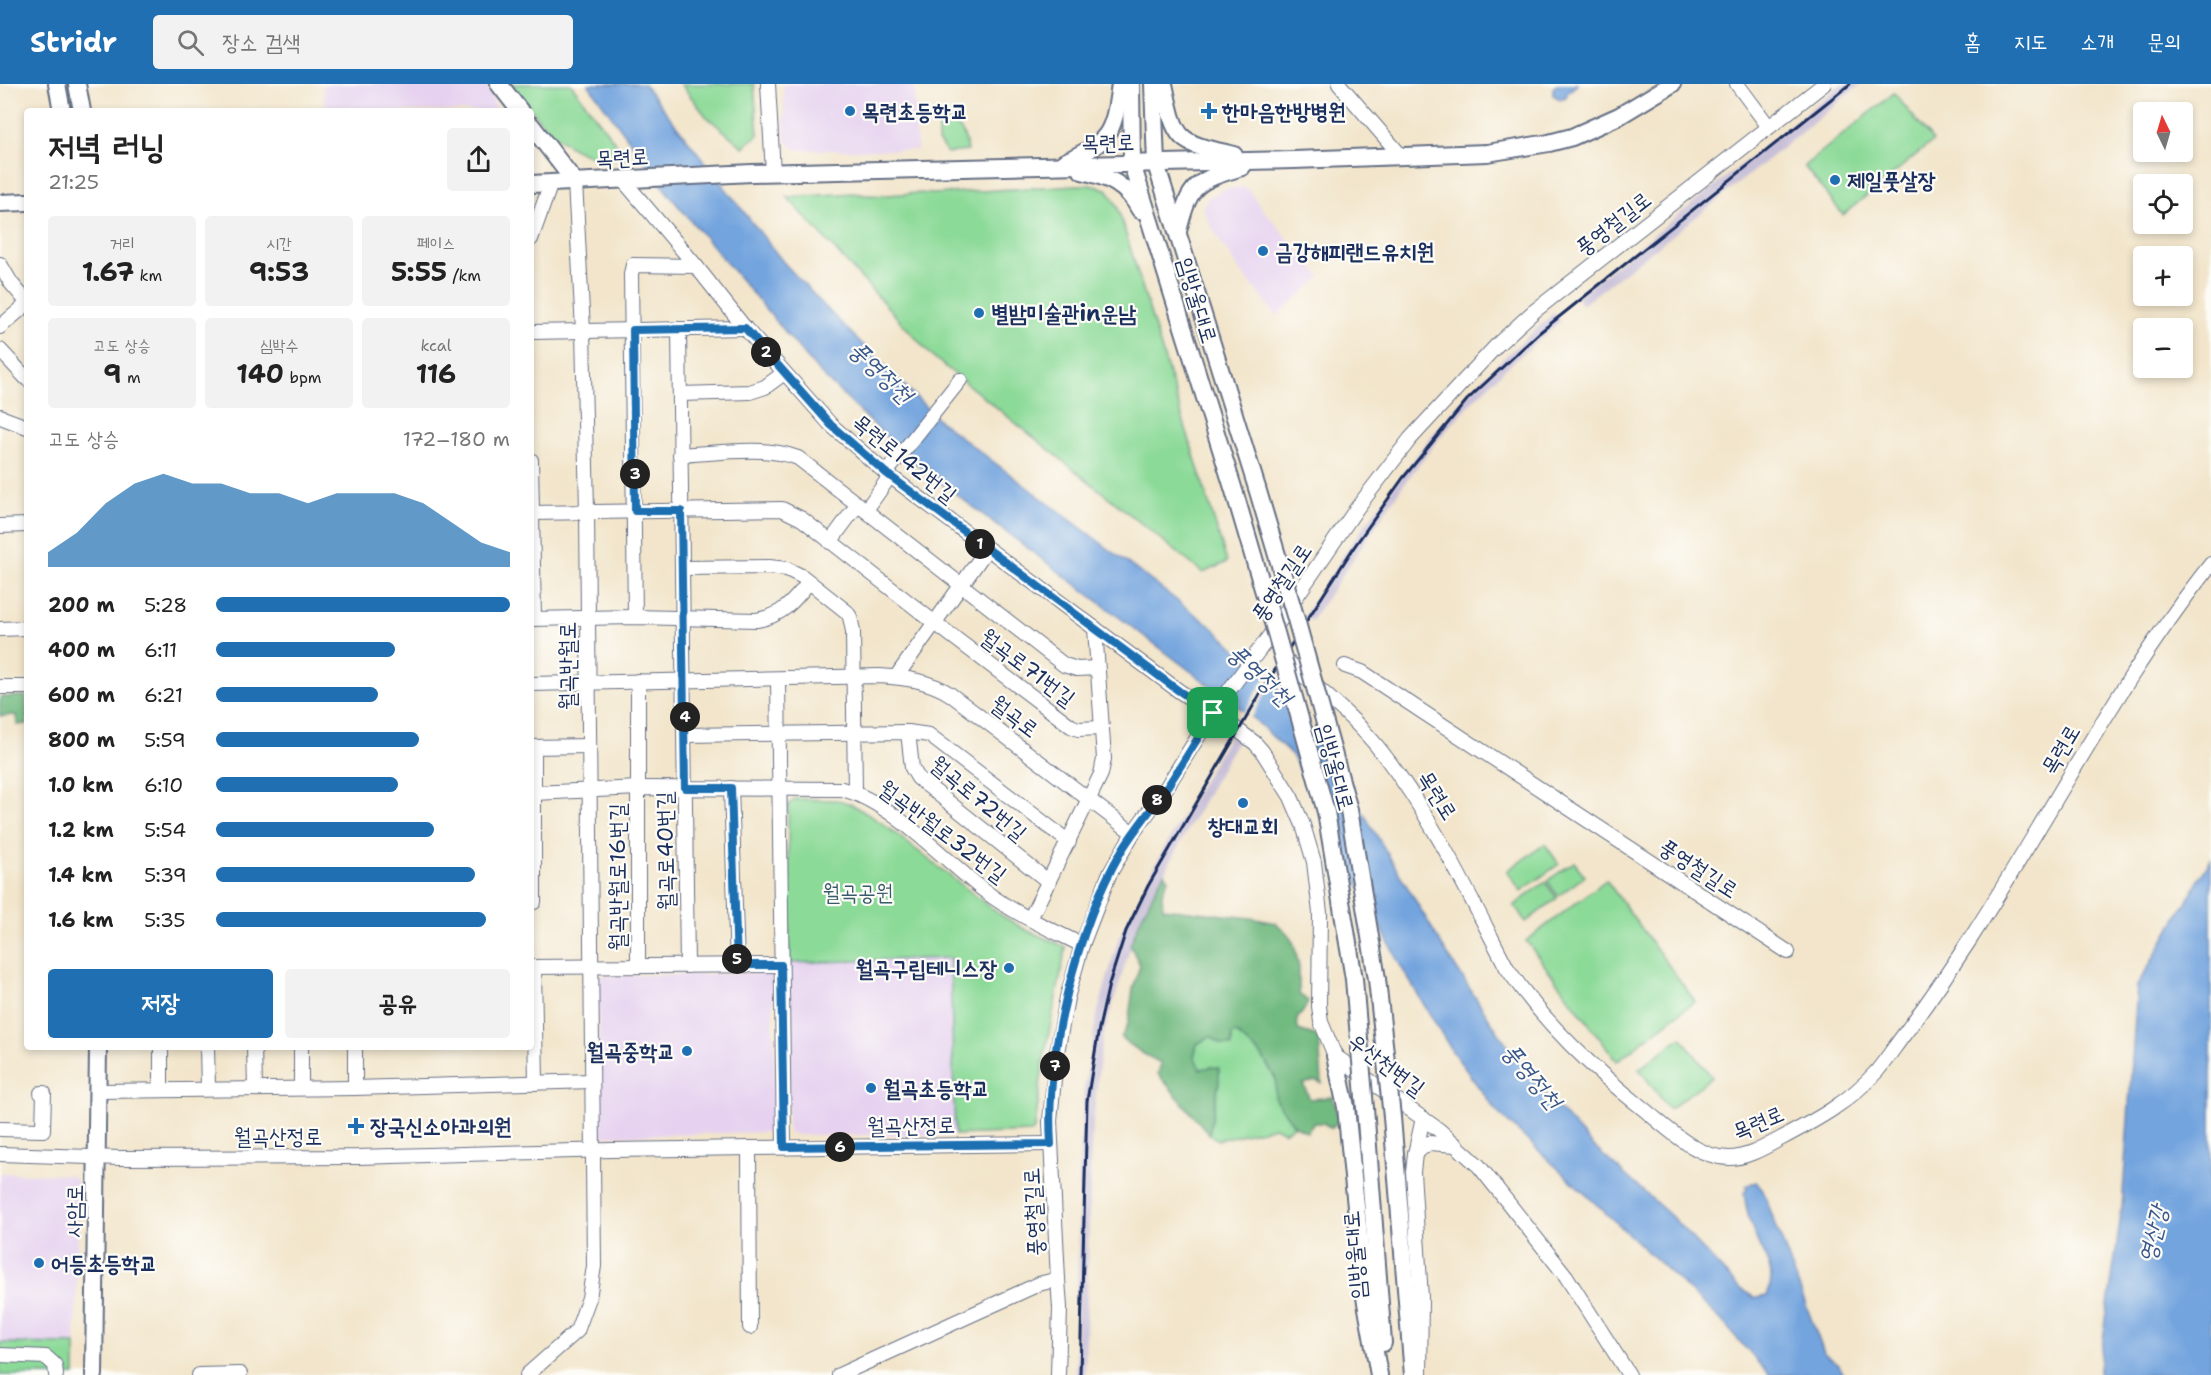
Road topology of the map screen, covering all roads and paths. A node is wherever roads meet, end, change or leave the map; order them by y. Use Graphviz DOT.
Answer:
graph roads {
  1 [pos="57,84"];
  2 [pos="77,84"];
  3 [pos="768,84"];
  4 [pos="1120,84"];
  5 [pos="1131,84"];
  6 [pos="1153,84"];
  7 [pos="1164,84"];
  8 [pos="1339,84"];
  9 [pos="1672,84"];
  10 [pos="1737,84"];
  11 [pos="1824,84"];
  12 [pos="500,86"];
  13 [pos="61,108"];
  14 [pos="81,108"];
  15 [pos="508,108"];
  16 [pos="518,108"];
  17 [pos="1768,127"];
  18 [pos="534,129"];
  19 [pos="1402,157"];
  20 [pos="1261,161"];
  21 [pos="1132,164"];
  22 [pos="1156,164"];
  23 [pos="1058,166"];
  24 [pos="773,173"];
  25 [pos="629,179"];
  26 [pos="575,182"];
  27 [pos="551,183"];
  28 [pos="534,184"];
  29 [pos="24,202"];
  30 [pos="0,203"];
  31 [pos="534,231"];
  32 [pos="1177,232"];
  33 [pos="1153,233"];
  34 [pos="0,264"];
  35 [pos="696,266"];
  36 [pos="24,299"];
  37 [pos="24,306"];
  38 [pos="0,327"];
  39 [pos="745,328"];
  40 [pos="679,329"];
  41 [pos="583,330"];
  42 [pos="633,330"];
  43 [pos="534,332"];
  44 [pos="0,350"];
  45 [pos="784,373"];
  46 [pos="24,376"];
  47 [pos="957,384"];
  48 [pos="680,394"];
  49 [pos="0,416"];
  50 [pos="24,426"];
  51 [pos="680,455"];
  52 [pos="890,471"];
  53 [pos="865,509"];
  54 [pos="587,511"];
  55 [pos="635,511"];
  56 [pos="681,511"];
  57 [pos="534,513"];
  58 [pos="24,525"];
  59 [pos="0,526"];
  60 [pos="836,547"];
  61 [pos="987,549"];
  62 [pos="2211,564"];
  63 [pos="682,568"];
  64 [pos="809,582"];
  65 [pos="962,585"];
  66 [pos="635,617"];
  67 [pos="588,618"];
  68 [pos="683,618"];
  69 [pos="534,619"];
  70 [pos="934,623"];
  71 [pos="0,628"];
  72 [pos="24,628"];
  73 [pos="1095,628"];
  74 [pos="1270,643"];
  75 [pos="1345,666"];
  76 [pos="1097,668"];
  77 [pos="855,677"];
  78 [pos="896,677"];
  79 [pos="778,679"];
  80 [pos="684,680"];
  81 [pos="638,681"];
  82 [pos="588,682"];
  83 [pos="534,684"];
  84 [pos="0,687"];
  85 [pos="24,687"];
  86 [pos="1215,711"];
  87 [pos="1102,728"];
  88 [pos="908,732"];
  89 [pos="779,734"];
  90 [pos="855,734"];
  91 [pos="685,735"];
  92 [pos="589,746"];
  93 [pos="534,747"];
  94 [pos="639,788"];
  95 [pos="685,788"];
  96 [pos="731,788"];
  97 [pos="780,788"];
  98 [pos="589,790"];
  99 [pos="855,792"];
  100 [pos="534,793"];
  101 [pos="1089,799"];
  102 [pos="1133,833"];
  103 [pos="1069,842"];
  104 [pos="1049,882"];
  105 [pos="534,902"];
  106 [pos="1030,919"];
  107 [pos="1082,945"];
  108 [pos="1788,952"];
  109 [pos="737,965"];
  110 [pos="781,965"];
  111 [pos="589,966"];
  112 [pos="638,966"];
  113 [pos="687,966"];
  114 [pos="534,967"];
  115 [pos="534,1045"];
  116 [pos="98,1050"];
  117 [pos="161,1050"];
  118 [pos="207,1050"];
  119 [pos="254,1050"];
  120 [pos="301,1050"];
  121 [pos="356,1050"];
  122 [pos="1335,1056"];
  123 [pos="592,1082"];
  124 [pos="536,1083"];
  125 [pos="208,1088"];
  126 [pos="255,1088"];
  127 [pos="301,1088"];
  128 [pos="355,1088"];
  129 [pos="161,1089"];
  130 [pos="98,1091"];
  131 [pos="41,1093"];
  132 [pos="1424,1118"];
  133 [pos="0,1130"];
  134 [pos="1051,1144"];
  135 [pos="1456,1145"];
  136 [pos="784,1147"];
  137 [pos="748,1148"];
  138 [pos="592,1150"];
  139 [pos="1415,1153"];
  140 [pos="0,1154"];
  141 [pos="98,1157"];
  142 [pos="1058,1279"];
  143 [pos="750,1328"];
  144 [pos="0,1355"];
  145 [pos="240,1374"];
  146 [pos="56,1375"];
  147 [pos="94,1375"];
  148 [pos="199,1375"];
  149 [pos="527,1375"];
  150 [pos="839,1375"];
  151 [pos="1058,1375"];
  152 [pos="1379,1375"];
  153 [pos="1386,1375"];
  154 [pos="1413,1375"];
  155 [pos="1420,1375"];
  156 [pos="1629,1375"];
  1 -- 13 [label="main road"];
  2 -- 14 [label="main road"];
  3 -- 24 [label="street"];
  4 -- 23 [label="main road"];
  5 -- 21 [label="main road, 임방울대로"];
  6 -- 22 [label="main road, 임방울대로"];
  7 -- 20 [label="main road"];
  8 -- 19 [label="street"];
  9 -- 19 [label="main road, 목련로"];
  10 -- 17 [label="street"];
  11 -- 17 [label="street, 풍영철길로"];
  12 -- 15 [label="main road"];
  12 -- 16 [label="main road"];
  17 -- 74 [label="street, 풍영철길로"];
  18 -- 26 [label="main road"];
  19 -- 20 [label="main road, 목련로"];
  20 -- 22 [label="main road, 목련로"];
  20 -- 32 [label="main road"];
  21 -- 22 [label="main road, 목련로"];
  21 -- 23 [label="main road, 목련로"];
  21 -- 33 [label="main road, 임방울대로"];
  22 -- 32 [label="main road, 임방울대로"];
  23 -- 24 [label="main road, 목련로"];
  23 -- 33 [label="main road"];
  24 -- 25 [label="main road, 목련로"];
  25 -- 26 [label="main road, 목련로"];
  25 -- 35 [label="street, 목련로142번길"];
  26 -- 27 [label="main road, 목련로"];
  26 -- 41 [label="street, 월곡반월로"];
  27 -- 28 [label="main road, 목련로"];
  27 -- 31 [label="street"];
  29 -- 30 [label="main road"];
  32 -- 154 [label="main road, 임방울대로, bridge"];
  33 -- 153 [label="main road, 임방울대로, bridge"];
  34 -- 36 [label="street"];
  35 -- 39 [label="street, 목련로142번길"];
  35 -- 42 [label="street"];
  37 -- 38 [label="street"];
  39 -- 40 [label="street"];
  39 -- 45 [label="street, 목련로142번길"];
  40 -- 42 [label="street"];
  40 -- 48 [label="street, 월곡로40번길"];
  41 -- 42 [label="street"];
  41 -- 43 [label="street"];
  41 -- 54 [label="street, 월곡반월로"];
  42 -- 55 [label="street"];
  44 -- 46 [label="street"];
  45 -- 48 [label="street"];
  45 -- 52 [label="street, 목련로142번길"];
  47 -- 52 [label="street"];
  48 -- 51 [label="street, 월곡로40번길"];
  49 -- 50 [label="street"];
  51 -- 53 [label="street, 월곡로71번길"];
  51 -- 56 [label="street, 월곡로40번길"];
  52 -- 53 [label="street"];
  52 -- 61 [label="street, 목련로142번길"];
  53 -- 60 [label="street"];
  53 -- 65 [label="street, 월곡로71번길"];
  54 -- 55 [label="street, 월곡로71번길"];
  54 -- 57 [label="street, 월곡로71번길"];
  54 -- 67 [label="street, 월곡반월로"];
  55 -- 56 [label="street, 월곡로71번길"];
  55 -- 66 [label="street"];
  56 -- 60 [label="street, 월곡로71번길"];
  56 -- 63 [label="street, 월곡로40번길"];
  58 -- 59 [label="street"];
  60 -- 70 [label="street, 월곡로71번길"];
  61 -- 65 [label="street"];
  61 -- 73 [label="street, 목련로142번길"];
  62 -- 74 [label="street, 목련로"];
  63 -- 64 [label="street"];
  63 -- 68 [label="street, 월곡로40번길"];
  64 -- 68 [label="street"];
  64 -- 77 [label="street"];
  65 -- 70 [label="street"];
  65 -- 76 [label="street, 월곡로71번길"];
  66 -- 67 [label="street"];
  66 -- 68 [label="street"];
  67 -- 69 [label="street"];
  67 -- 82 [label="street, 월곡반월로"];
  68 -- 80 [label="street, 월곡로40번길"];
  70 -- 78 [label="street"];
  70 -- 87 [label="street, 월곡로71번길"];
  71 -- 72 [label="street"];
  73 -- 76 [label="street, 월곡로71번길"];
  73 -- 86 [label="street, 목련로142번길"];
  74 -- 86 [label="street, 풍영철길로"];
  75 -- 108 [label="street, 풍영철길로"];
  76 -- 87 [label="street, 월곡로71번길"];
  77 -- 78 [label="street, 월곡로"];
  77 -- 79 [label="street, 월곡로"];
  77 -- 90 [label="street"];
  78 -- 101 [label="street, 월곡로"];
  79 -- 80 [label="street, 월곡로"];
  79 -- 89 [label="street"];
  80 -- 81 [label="street, 월곡로"];
  80 -- 91 [label="street, 월곡로40번길"];
  81 -- 82 [label="street, 월곡로"];
  81 -- 94 [label="street"];
  82 -- 83 [label="street, 월곡로"];
  82 -- 92 [label="street, 월곡반월로"];
  84 -- 85 [label="street"];
  86 -- 102 [label="street, 풍영철길로"];
  86 -- 122 [label="street, 우산천변길"];
  87 -- 101 [label="street, 월곡로71번길"];
  88 -- 90 [label="street, 월곡로72번길"];
  88 -- 103 [label="street, 월곡로72번길"];
  88 -- 104 [label="street, 월곡로72번길"];
  89 -- 90 [label="street"];
  89 -- 91 [label="street"];
  89 -- 97 [label="street"];
  90 -- 99 [label="street"];
  91 -- 95 [label="street, 월곡로40번길"];
  92 -- 93 [label="street"];
  92 -- 98 [label="street, 월곡반월로"];
  94 -- 95 [label="street, 월곡반월로32번길"];
  94 -- 98 [label="street, 월곡반월로32번길"];
  94 -- 112 [label="street, 월곡반월로16번길"];
  95 -- 96 [label="street, 월곡반월로32번길"];
  95 -- 113 [label="street, 월곡로40번길"];
  96 -- 97 [label="street, 월곡반월로32번길"];
  96 -- 109 [label="street"];
  97 -- 99 [label="street, 월곡반월로32번길"];
  97 -- 110 [label="street"];
  98 -- 100 [label="street, 월곡반월로32번길"];
  98 -- 111 [label="street, 월곡반월로"];
  99 -- 106 [label="street, 월곡반월로32번길"];
  100 -- 105 [label="street"];
  101 -- 102 [label="street, 월곡로"];
  101 -- 103 [label="street"];
  102 -- 107 [label="street, 풍영철길로"];
  103 -- 104 [label="street"];
  104 -- 106 [label="street"];
  106 -- 107 [label="street, 월곡반월로32번길"];
  107 -- 134 [label="street, 풍영철길로"];
  109 -- 110 [label="street, 월곡반월로16번길"];
  109 -- 113 [label="street, 월곡반월로16번길"];
  110 -- 136 [label="street"];
  111 -- 112 [label="street, 월곡반월로16번길"];
  111 -- 114 [label="street, 월곡반월로16번길"];
  111 -- 123 [label="street, 월곡반월로"];
  112 -- 113 [label="street, 월곡반월로16번길"];
  115 -- 124 [label="street"];
  116 -- 130 [label="main road, 사암로"];
  117 -- 129 [label="street"];
  118 -- 125 [label="street"];
  119 -- 126 [label="street"];
  120 -- 127 [label="street"];
  121 -- 128 [label="street"];
  122 -- 132 [label="street, 우산천변길"];
  122 -- 152 [label="main road"];
  123 -- 124 [label="street"];
  123 -- 138 [label="street, 월곡반월로"];
  124 -- 128 [label="street"];
  125 -- 126 [label="street"];
  125 -- 129 [label="street"];
  126 -- 127 [label="street"];
  127 -- 128 [label="street"];
  129 -- 130 [label="street"];
  130 -- 141 [label="main road, 사암로"];
  131 -- 133 [label="street"];
  132 -- 135 [label="street, 우산천변길"];
  132 -- 139 [label="street"];
  134 -- 136 [label="street, 월곡산정로"];
  134 -- 142 [label="street, 풍영철길로"];
  135 -- 139 [label="street"];
  135 -- 156 [label="street, 우산천변길"];
  136 -- 137 [label="street, 월곡산정로"];
  137 -- 138 [label="street, 월곡산정로"];
  137 -- 143 [label="street"];
  138 -- 141 [label="street, 월곡산정로"];
  138 -- 149 [label="street"];
  139 -- 155 [label="street"];
  140 -- 141 [label="street, 월곡산정로"];
  141 -- 147 [label="main road, 사암로"];
  142 -- 150 [label="street, 풍영철길로"];
  142 -- 151 [label="street"];
  144 -- 146 [label="street"];
  145 -- 148 [label="street"];
}
